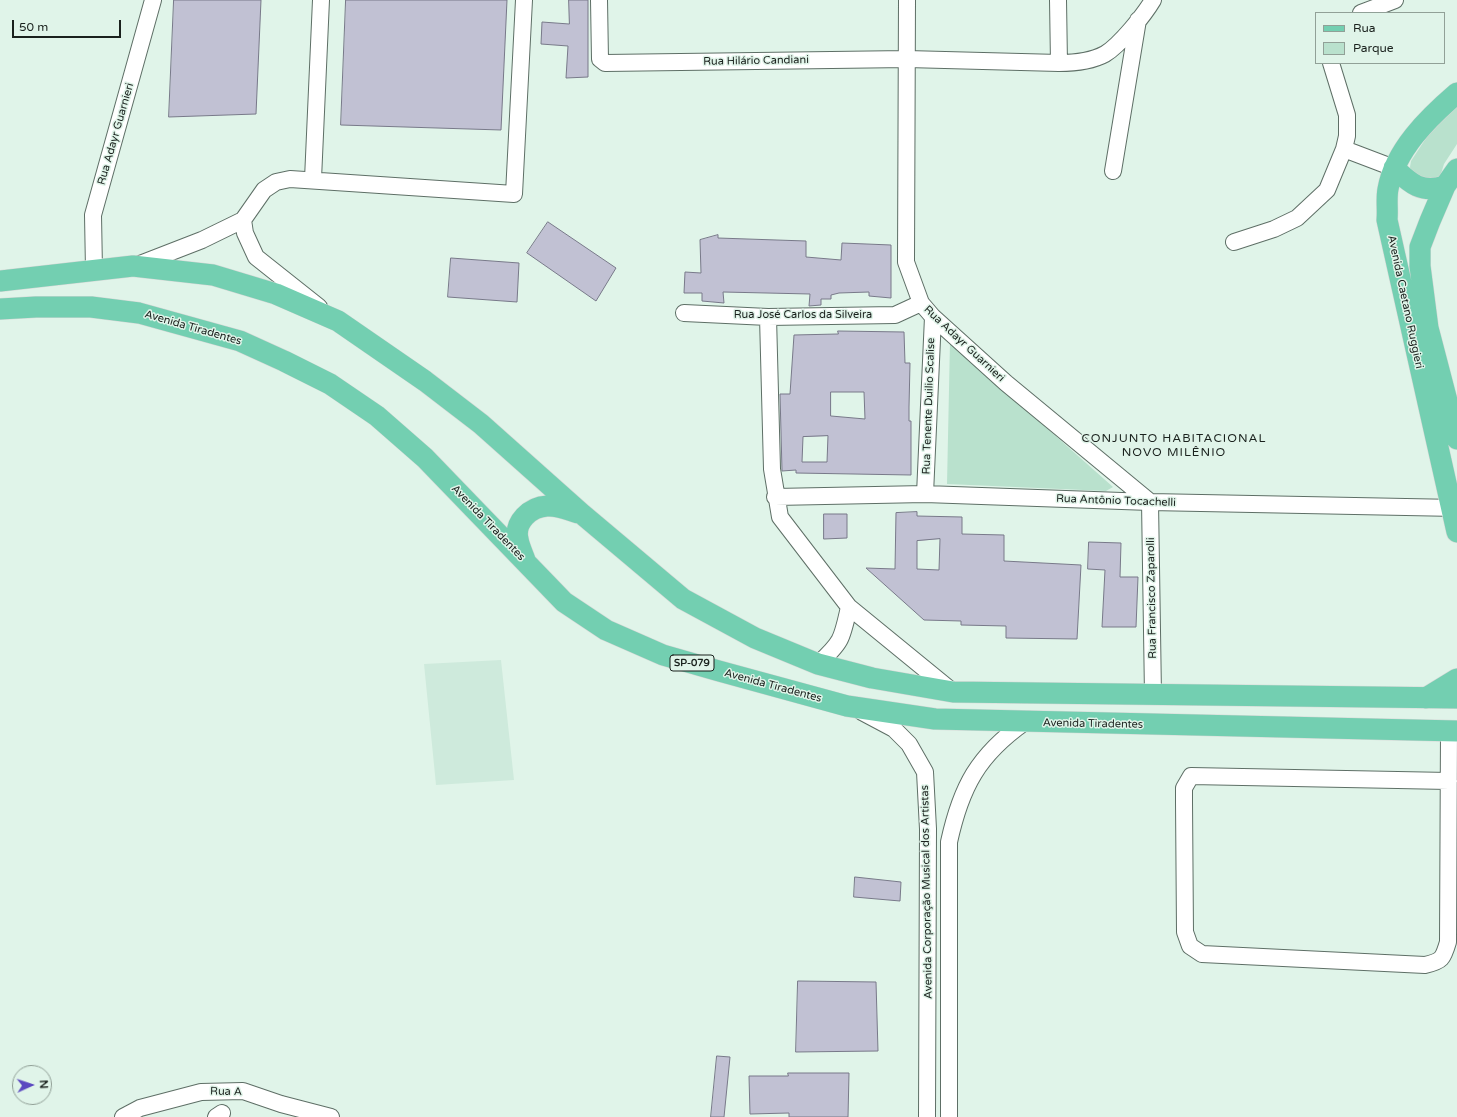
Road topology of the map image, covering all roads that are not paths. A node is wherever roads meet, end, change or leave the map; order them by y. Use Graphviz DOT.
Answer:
graph roads {
  1 [pos="152,0"];
  2 [pos="321,0"];
  3 [pos="524,0"];
  4 [pos="599,0"];
  5 [pos="907,0"];
  6 [pos="1058,0"];
  7 [pos="1153,0"];
  8 [pos="1395,0"];
  9 [pos="1364,12"];
  10 [pos="1138,19"];
  11 [pos="907,59"];
  12 [pos="1059,63"];
  13 [pos="1331,64"];
  14 [pos="1457,93"];
  15 [pos="1344,148"];
  16 [pos="1394,168"];
  17 [pos="1457,168"];
  18 [pos="1113,171"];
  19 [pos="313,179"];
  20 [pos="1445,186"];
  21 [pos="243,220"];
  22 [pos="1234,242"];
  23 [pos="133,266"];
  24 [pos="94,270"];
  25 [pos="0,281"];
  26 [pos="921,303"];
  27 [pos="0,310"];
  28 [pos="684,313"];
  29 [pos="768,317"];
  30 [pos="933,317"];
  31 [pos="338,321"];
  32 [pos="1454,413"];
  33 [pos="1457,439"];
  34 [pos="925,494"];
  35 [pos="775,496"];
  36 [pos="1150,502"];
  37 [pos="1454,508"];
  38 [pos="582,514"];
  39 [pos="1457,532"];
  40 [pos="526,562"];
  41 [pos="850,607"];
  42 [pos="818,664"];
  43 [pos="1457,679"];
  44 [pos="953,692"];
  45 [pos="1153,695"];
  46 [pos="1426,698"];
  47 [pos="1457,698"];
  48 [pos="847,706"];
  49 [pos="1025,722"];
  50 [pos="1453,731"];
  51 [pos="1450,781"];
  52 [pos="928,829"];
  53 [pos="952,829"];
  54 [pos="123,1117"];
  55 [pos="331,1117"];
  56 [pos="927,1117"];
  57 [pos="949,1117"];
  1 -- 24 [label="street, Rua Adayr Guarnieri"];
  2 -- 19 [label="street"];
  3 -- 19 [label="street"];
  4 -- 11 [label="street, Rua Hilário Candiani"];
  5 -- 11 [label="street, Rua Adayr Guarnieri"];
  6 -- 12 [label="street"];
  7 -- 10 [label="street, Rua Hilário Candiani"];
  8 -- 9 [label="street"];
  10 -- 12 [label="street, Rua Hilário Candiani"];
  10 -- 18 [label="street"];
  11 -- 12 [label="street, Rua Hilário Candiani"];
  11 -- 26 [label="street, Rua Adayr Guarnieri"];
  13 -- 15 [label="street"];
  14 -- 16 [label="main road, Avenida Caetano Ruggieri"];
  15 -- 16 [label="street"];
  15 -- 22 [label="street"];
  16 -- 20 [label="main road"];
  16 -- 37 [label="main road, Avenida Caetano Ruggieri"];
  17 -- 20 [label="main road, Avenida Caetano Ruggieri"];
  19 -- 21 [label="street"];
  20 -- 32 [label="main road, Avenida Caetano Ruggieri"];
  21 -- 23 [label="street"];
  21 -- 31 [label="street"];
  23 -- 24 [label="main road"];
  23 -- 31 [label="main road"];
  24 -- 25 [label="main road"];
  26 -- 29 [label="street, Rua José Carlos da Silveira"];
  26 -- 30 [label="street, Rua Adayr Guarnieri"];
  27 -- 40 [label="main road, Avenida Tiradentes / SP-079"];
  28 -- 29 [label="street, Rua José Carlos da Silveira"];
  29 -- 35 [label="street"];
  30 -- 34 [label="street, Rua Tenente Duilio Scalise"];
  30 -- 36 [label="street, Rua Adayr Guarnieri"];
  31 -- 38 [label="main road"];
  32 -- 33 [label="main road, Avenida Caetano Ruggieri"];
  34 -- 35 [label="street, Rua Antônio Tocachelli"];
  34 -- 36 [label="street, Rua Antônio Tocachelli"];
  35 -- 41 [label="street"];
  36 -- 37 [label="street, Rua Antônio Tocachelli"];
  36 -- 45 [label="street, Rua Francisco Zaparolli"];
  37 -- 39 [label="main road, Avenida Caetano Ruggieri"];
  38 -- 40 [label="main road"];
  38 -- 42 [label="main road"];
  40 -- 48 [label="main road, Avenida Tiradentes / SP-079"];
  41 -- 42 [label="street"];
  41 -- 44 [label="street"];
  42 -- 44 [label="main road"];
  43 -- 46 [label="main road"];
  44 -- 45 [label="main road"];
  45 -- 46 [label="main road"];
  46 -- 47 [label="main road"];
  48 -- 49 [label="main road, Avenida Tiradentes / SP-079"];
  48 -- 52 [label="street, Avenida Corporação Musical dos Artistas"];
  49 -- 50 [label="main road, Avenida Tiradentes / SP-079"];
  49 -- 53 [label="street, Avenida Corporação Musical dos Artistas"];
  50 -- 51 [label="street"];
  51 -- 51 [label="street"];
  52 -- 53 [label="street"];
  52 -- 56 [label="street, Avenida Corporação Musical dos Artistas"];
  53 -- 57 [label="street, Avenida Corporação Musical dos Artistas"];
  54 -- 55 [label="street, Rua A"];
}
